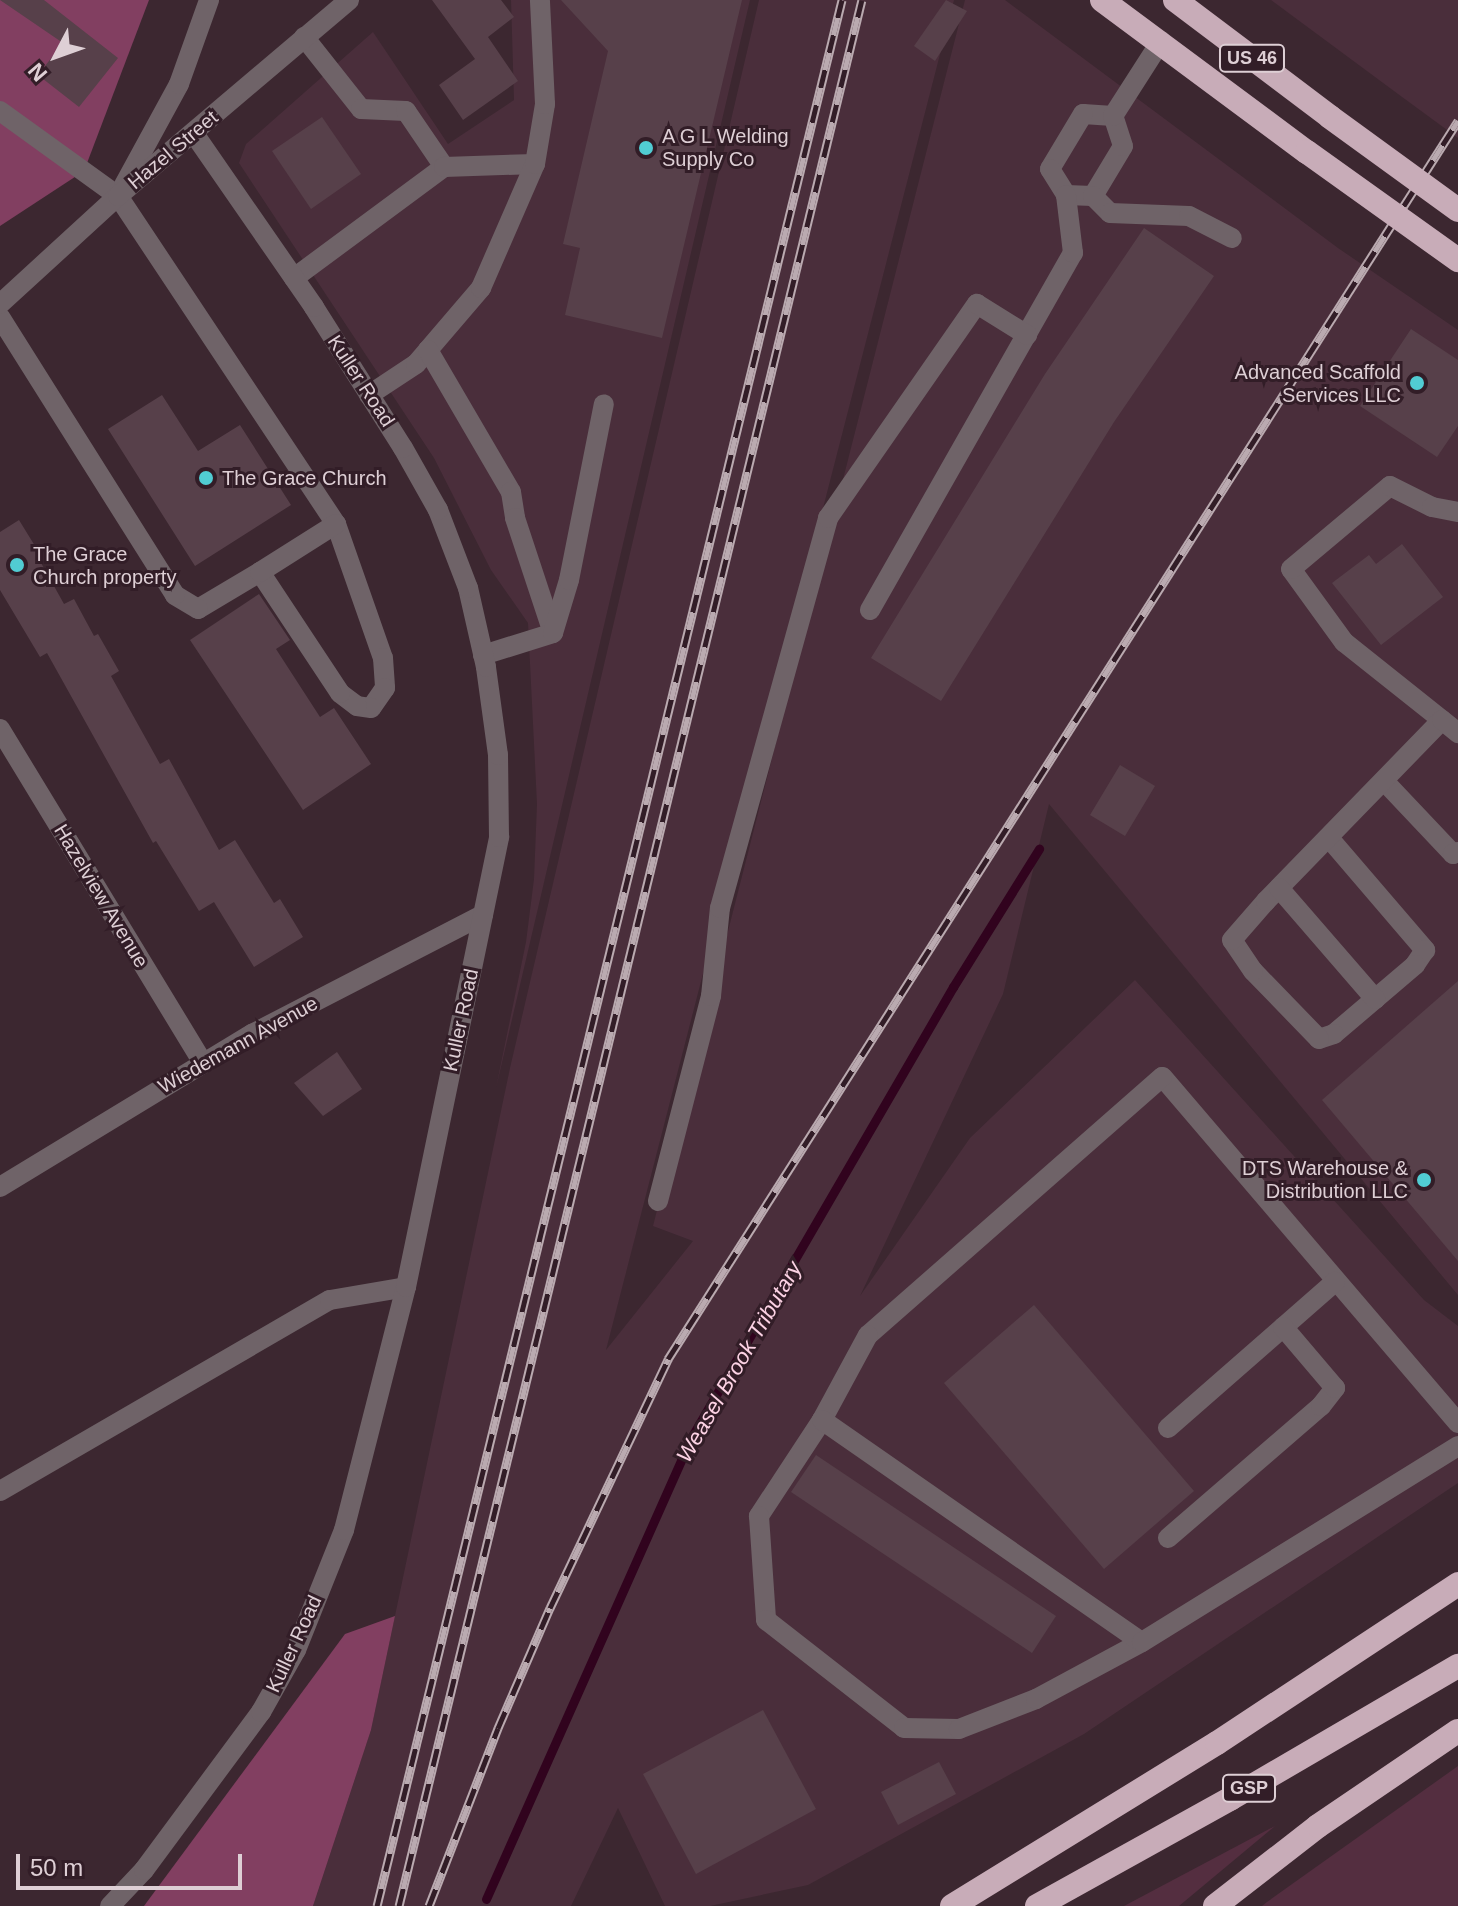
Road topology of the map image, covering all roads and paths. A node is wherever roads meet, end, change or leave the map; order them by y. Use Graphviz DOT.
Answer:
graph roads {
  1 [pos="209,0"];
  2 [pos="349,0"];
  3 [pos="540,0"];
  4 [pos="1102,0"];
  5 [pos="1175,0"];
  6 [pos="304,37"];
  7 [pos="1161,41"];
  8 [pos="0,111"];
  9 [pos="1113,116"];
  10 [pos="194,134"];
  11 [pos="535,164"];
  12 [pos="444,167"];
  13 [pos="1066,195"];
  14 [pos="118,196"];
  15 [pos="1093,196"];
  16 [pos="1458,210"];
  17 [pos="1232,238"];
  18 [pos="1458,260"];
  19 [pos="294,278"];
  20 [pos="0,304"];
  21 [pos="0,317"];
  22 [pos="1027,335"];
  23 [pos="428,350"];
  24 [pos="369,395"];
  25 [pos="604,404"];
  26 [pos="1458,512"];
  27 [pos="336,524"];
  28 [pos="260,572"];
  29 [pos="870,610"];
  30 [pos="553,633"];
  31 [pos="483,655"];
  32 [pos="1450,727"];
  33 [pos="3,740"];
  34 [pos="1385,782"];
  35 [pos="1329,838"];
  36 [pos="1458,852"];
  37 [pos="1279,888"];
  38 [pos="483,915"];
  39 [pos="1375,999"];
  40 [pos="203,1063"];
  41 [pos="0,1187"];
  42 [pos="658,1201"];
  43 [pos="1335,1282"];
  44 [pos="406,1287"];
  45 [pos="1283,1327"];
  46 [pos="822,1420"];
  47 [pos="1458,1423"];
  48 [pos="1168,1428"];
  49 [pos="1458,1446"];
  50 [pos="0,1491"];
  51 [pos="1168,1538"];
  52 [pos="1458,1584"];
  53 [pos="1142,1642"];
  54 [pos="1458,1666"];
  55 [pos="1458,1731"];
  56 [pos="110,1906"];
  57 [pos="952,1906"];
  58 [pos="1037,1906"];
  59 [pos="1215,1906"];
  1 -- 14 [label="street"];
  2 -- 6 [label="street, Hazel Street"];
  3 -- 11 [label="street"];
  4 -- 7 [label="highway, US 46"];
  5 -- 16 [label="highway, US 46, bridge"];
  6 -- 10 [label="street, Hazel Street"];
  6 -- 12 [label="street"];
  7 -- 9 [label="street"];
  7 -- 18 [label="highway, US 46, bridge"];
  8 -- 14 [label="street"];
  9 -- 13 [label="street"];
  9 -- 15 [label="street"];
  10 -- 14 [label="street, Hazel Street"];
  10 -- 19 [label="street, Kuller Road"];
  11 -- 12 [label="street"];
  11 -- 23 [label="street"];
  12 -- 19 [label="street"];
  13 -- 15 [label="street"];
  13 -- 22 [label="street"];
  14 -- 20 [label="street, Hazel Street"];
  14 -- 27 [label="street"];
  15 -- 17 [label="street"];
  19 -- 24 [label="street, Kuller Road"];
  21 -- 28 [label="street"];
  22 -- 29 [label="street"];
  22 -- 42 [label="street"];
  23 -- 24 [label="street"];
  23 -- 30 [label="street"];
  24 -- 31 [label="street, Kuller Road"];
  25 -- 30 [label="street"];
  26 -- 32 [label="street"];
  27 -- 28 [label="street"];
  27 -- 28 [label="street"];
  30 -- 31 [label="street"];
  31 -- 38 [label="street, Kuller Road"];
  32 -- 34 [label="street"];
  33 -- 40 [label="street, Hazelview Avenue"];
  34 -- 35 [label="street"];
  34 -- 36 [label="street"];
  35 -- 37 [label="street"];
  35 -- 39 [label="street"];
  37 -- 39 [label="street"];
  37 -- 39 [label="street"];
  38 -- 40 [label="street, Wiedemann Avenue"];
  38 -- 44 [label="street, Kuller Road"];
  40 -- 41 [label="street, Wiedemann Avenue"];
  43 -- 45 [label="street"];
  43 -- 46 [label="street"];
  43 -- 47 [label="street"];
  44 -- 50 [label="street"];
  44 -- 56 [label="street, Kuller Road"];
  45 -- 48 [label="street"];
  45 -- 51 [label="street"];
  46 -- 53 [label="street"];
  46 -- 53 [label="street"];
  49 -- 53 [label="street"];
  52 -- 57 [label="highway"];
  54 -- 58 [label="highway, GSP"];
  55 -- 59 [label="highway"];
}
